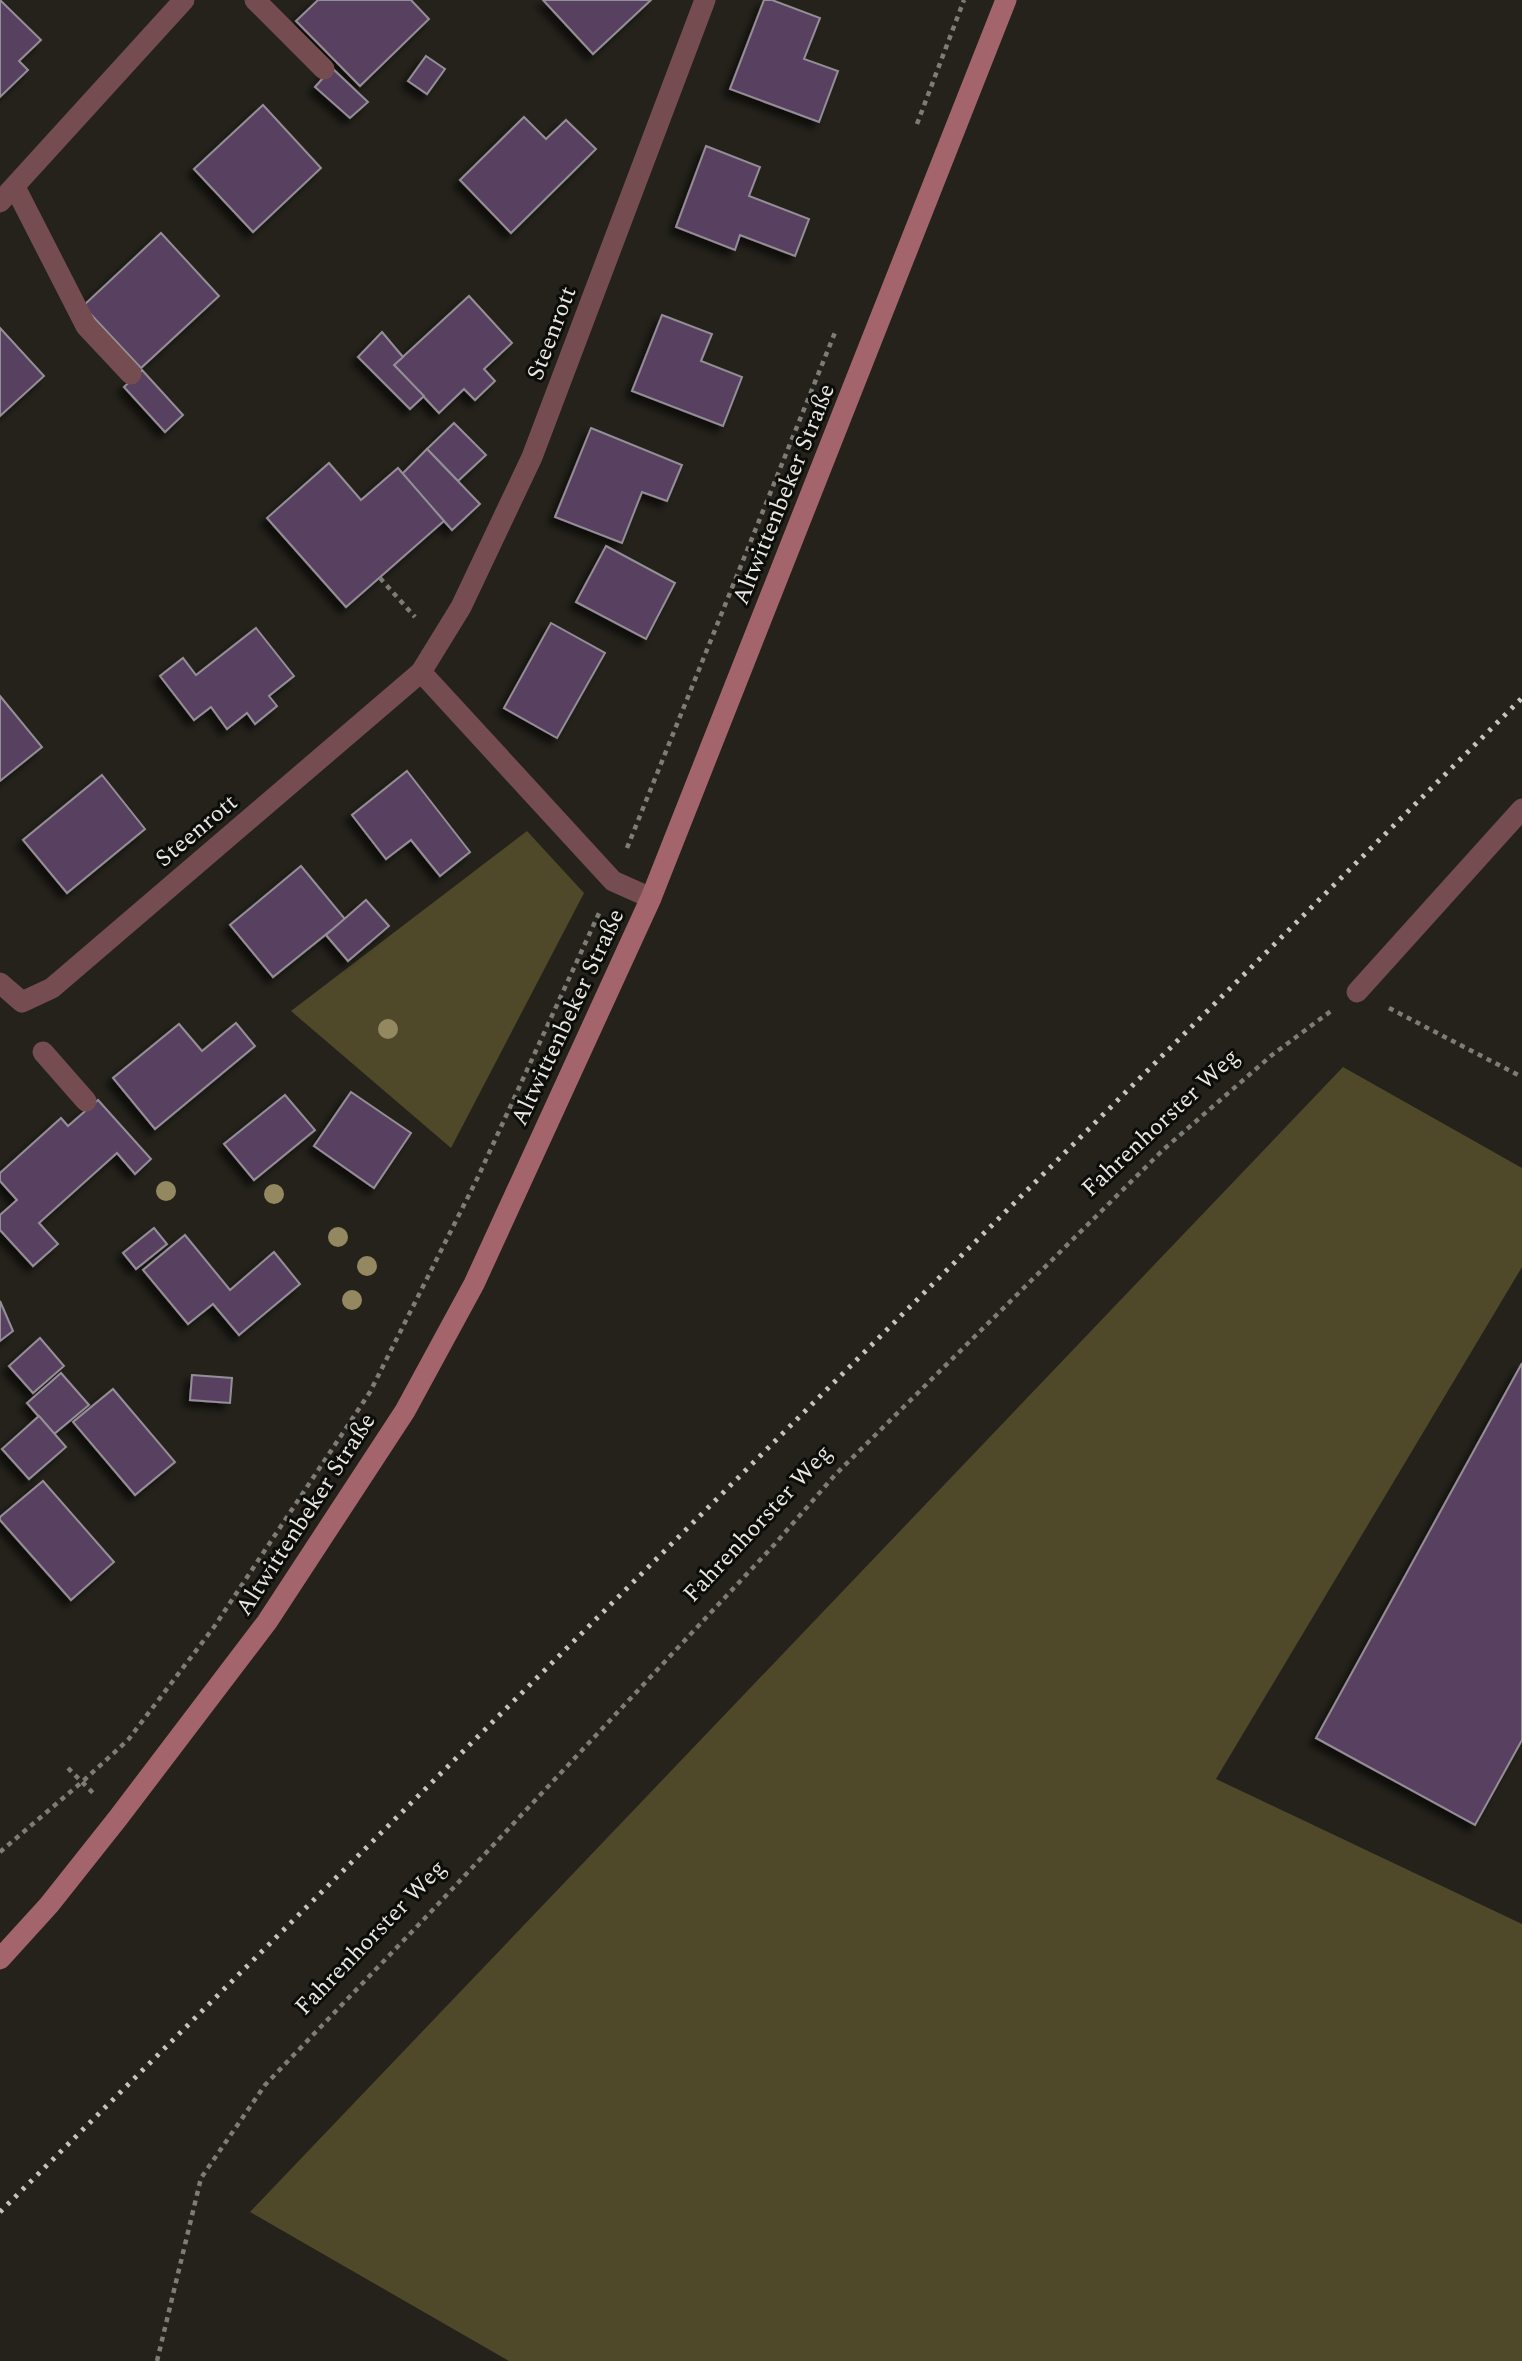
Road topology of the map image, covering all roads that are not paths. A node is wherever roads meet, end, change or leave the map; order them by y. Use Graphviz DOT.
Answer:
graph roads {
  1 [pos="184,0"];
  2 [pos="255,0"];
  3 [pos="705,0"];
  4 [pos="1006,0"];
  5 [pos="324,69"];
  6 [pos="8,195"];
  7 [pos="131,374"];
  8 [pos="421,672"];
  9 [pos="1522,809"];
  10 [pos="651,898"];
  11 [pos="0,983"];
  12 [pos="1357,992"];
  13 [pos="43,1052"];
  14 [pos="86,1101"];
  15 [pos="0,1959"];
  1 -- 6 [label="street"];
  2 -- 5 [label="street"];
  3 -- 8 [label="street, Steenrott"];
  4 -- 10 [label="street, Altwittenbeker Straße"];
  6 -- 7 [label="street"];
  8 -- 10 [label="street"];
  8 -- 11 [label="street, Steenrott"];
  9 -- 12 [label="street"];
  10 -- 15 [label="street, Altwittenbeker Straße"];
  13 -- 14 [label="street"];
}
